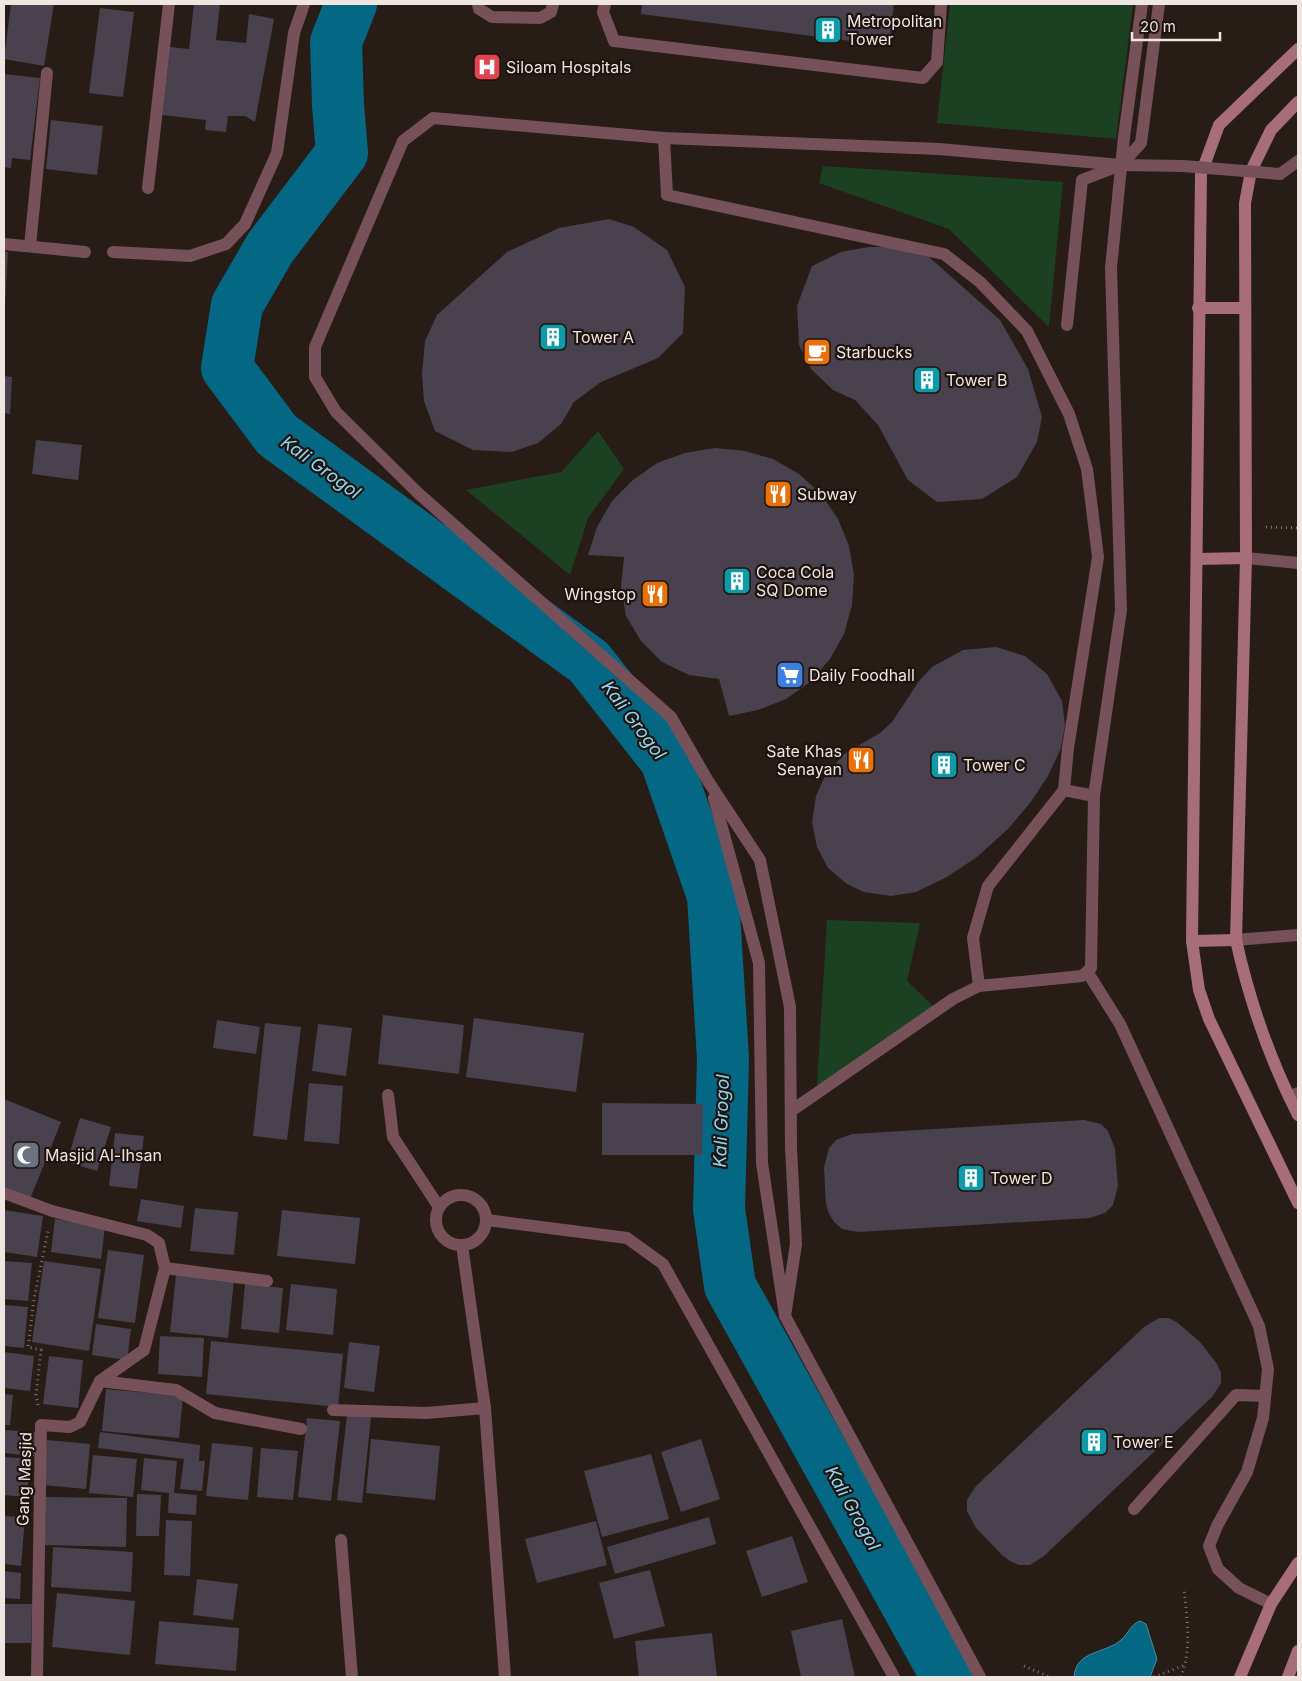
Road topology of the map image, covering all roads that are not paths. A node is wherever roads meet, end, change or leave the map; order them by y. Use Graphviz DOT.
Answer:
graph roads {
  1 [pos="169,4"];
  2 [pos="304,4"];
  3 [pos="478,4"];
  4 [pos="553,4"];
  5 [pos="604,4"];
  6 [pos="941,4"];
  7 [pos="1142,4"];
  8 [pos="1159,4"];
  9 [pos="1298,49"];
  10 [pos="47,73"];
  11 [pos="1298,102"];
  12 [pos="664,138"];
  13 [pos="1298,161"];
  14 [pos="1121,165"];
  15 [pos="148,188"];
  16 [pos="4,244"];
  17 [pos="30,246"];
  18 [pos="85,252"];
  19 [pos="113,252"];
  20 [pos="1198,308"];
  21 [pos="1244,308"];
  22 [pos="1067,325"];
  23 [pos="1246,558"];
  24 [pos="1197,559"];
  25 [pos="1298,563"];
  26 [pos="708,781"];
  27 [pos="1064,790"];
  28 [pos="1094,796"];
  29 [pos="1298,935"];
  30 [pos="1236,940"];
  31 [pos="1192,941"];
  32 [pos="1088,973"];
  33 [pos="979,986"];
  34 [pos="388,1094"];
  35 [pos="1294,1095"];
  36 [pos="791,1111"];
  37 [pos="1298,1115"];
  38 [pos="4,1193"];
  39 [pos="1298,1203"];
  40 [pos="439,1207"];
  41 [pos="487,1220"];
  42 [pos="462,1245"];
  43 [pos="165,1268"];
  44 [pos="267,1281"];
  45 [pos="785,1316"];
  46 [pos="100,1381"];
  47 [pos="1265,1396"];
  48 [pos="485,1408"];
  49 [pos="332,1410"];
  50 [pos="301,1428"];
  51 [pos="1134,1509"];
  52 [pos="341,1540"];
  53 [pos="1298,1563"];
  54 [pos="1272,1604"];
  55 [pos="1298,1651"];
  56 [pos="37,1677"];
  57 [pos="352,1677"];
  58 [pos="505,1677"];
  59 [pos="894,1677"];
  60 [pos="980,1677"];
  61 [pos="1240,1677"];
  62 [pos="1288,1677"];
  1 -- 15 [label="street"];
  2 -- 19 [label="street"];
  3 -- 4 [label="street"];
  5 -- 6 [label="street"];
  7 -- 14 [label="street"];
  8 -- 14 [label="street"];
  9 -- 20 [label="street"];
  10 -- 17 [label="street"];
  11 -- 21 [label="street"];
  12 -- 14 [label="street"];
  12 -- 26 [label="street"];
  12 -- 27 [label="street"];
  13 -- 14 [label="street, bridge"];
  14 -- 22 [label="street"];
  14 -- 28 [label="street"];
  16 -- 17 [label="street"];
  17 -- 18 [label="street"];
  20 -- 21 [label="street"];
  20 -- 24 [label="street"];
  21 -- 23 [label="street"];
  23 -- 24 [label="street"];
  23 -- 25 [label="street"];
  23 -- 30 [label="street"];
  24 -- 31 [label="street"];
  26 -- 36 [label="street"];
  26 -- 45 [label="street"];
  27 -- 28 [label="street"];
  27 -- 33 [label="street"];
  28 -- 32 [label="street"];
  29 -- 30 [label="street"];
  30 -- 31 [label="street"];
  30 -- 35 [label="street"];
  31 -- 39 [label="street"];
  32 -- 33 [label="street"];
  32 -- 47 [label="street"];
  33 -- 36 [label="street"];
  34 -- 40 [label="street"];
  35 -- 37 [label="street"];
  36 -- 45 [label="street"];
  38 -- 43 [label="street, Gang Masjid"];
  40 -- 41 [label="street"];
  40 -- 42 [label="street"];
  41 -- 42 [label="street"];
  41 -- 59 [label="street"];
  42 -- 48 [label="street"];
  43 -- 44 [label="street"];
  43 -- 46 [label="street, Gang Masjid"];
  45 -- 60 [label="street"];
  46 -- 50 [label="street"];
  46 -- 56 [label="street, Gang Masjid"];
  47 -- 51 [label="street"];
  47 -- 54 [label="street"];
  48 -- 49 [label="street"];
  48 -- 58 [label="street"];
  52 -- 57 [label="street"];
  53 -- 54 [label="street"];
  54 -- 61 [label="street"];
  55 -- 62 [label="street"];
}
